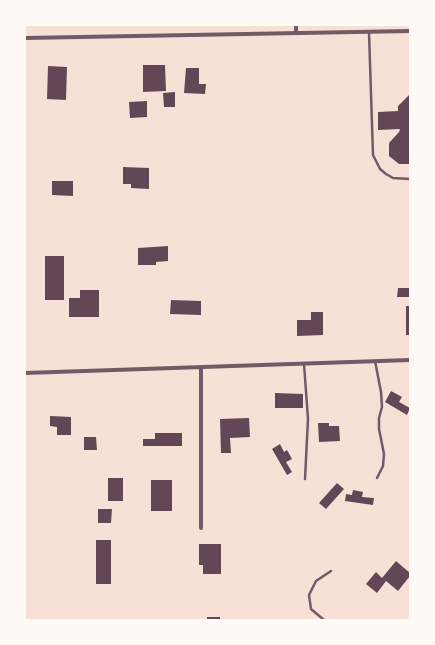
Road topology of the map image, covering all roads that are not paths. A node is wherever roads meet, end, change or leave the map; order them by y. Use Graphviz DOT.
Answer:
graph roads {
  1 [pos="296,25"];
  2 [pos="410,31"];
  3 [pos="369,32"];
  4 [pos="296,33"];
  5 [pos="25,38"];
  6 [pos="410,179"];
  7 [pos="410,360"];
  8 [pos="375,361"];
  9 [pos="304,363"];
  10 [pos="200,367"];
  11 [pos="25,373"];
  12 [pos="377,478"];
  13 [pos="305,479"];
  14 [pos="201,528"];
  15 [pos="331,571"];
  16 [pos="324,620"];
  1 -- 4 [label="street"];
  2 -- 3 [label="street"];
  3 -- 4 [label="street"];
  3 -- 6 [label="lane"];
  4 -- 5 [label="street"];
  7 -- 8 [label="street"];
  8 -- 9 [label="street"];
  8 -- 12 [label="lane"];
  9 -- 10 [label="street"];
  9 -- 13 [label="lane"];
  10 -- 11 [label="street"];
  10 -- 14 [label="street"];
  15 -- 16 [label="lane"];
}
